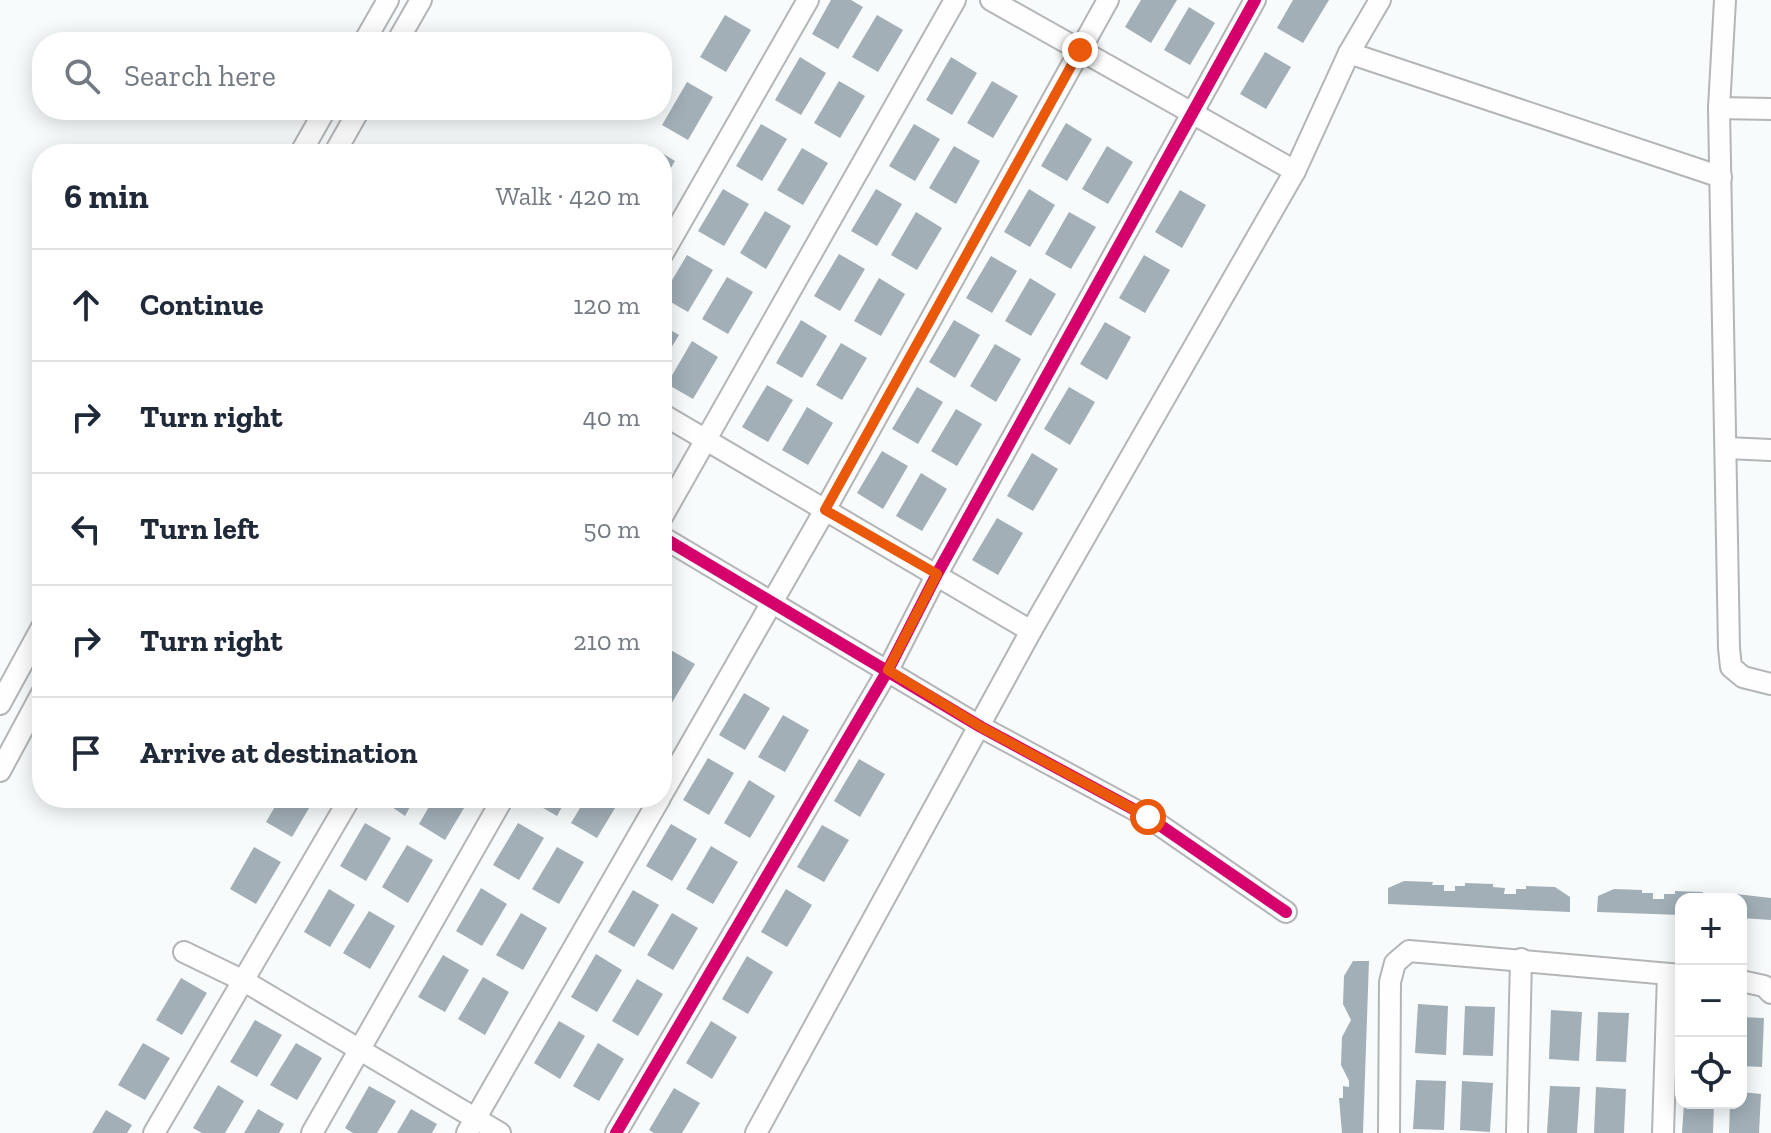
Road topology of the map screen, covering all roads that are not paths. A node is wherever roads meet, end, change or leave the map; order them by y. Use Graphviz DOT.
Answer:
graph roads {
  1 [pos="388,0"];
  2 [pos="421,0"];
  3 [pos="808,0"];
  4 [pos="955,0"];
  5 [pos="991,0"];
  6 [pos="1108,0"];
  7 [pos="1255,0"];
  8 [pos="1380,0"];
  9 [pos="1725,0"];
  10 [pos="370,32"];
  11 [pos="403,32"];
  12 [pos="1080,50"];
  13 [pos="1349,53"];
  14 [pos="1719,108"];
  15 [pos="1771,109"];
  16 [pos="1194,114"];
  17 [pos="319,120"];
  18 [pos="353,120"];
  19 [pos="306,144"];
  20 [pos="340,144"];
  21 [pos="1295,171"];
  22 [pos="1721,177"];
  23 [pos="672,238"];
  24 [pos="672,420"];
  25 [pos="706,439"];
  26 [pos="1726,448"];
  27 [pos="1771,450"];
  28 [pos="672,499"];
  29 [pos="825,510"];
  30 [pos="672,543"];
  31 [pos="937,574"];
  32 [pos="770,605"];
  33 [pos="1031,631"];
  34 [pos="32,645"];
  35 [pos="888,670"];
  36 [pos="1771,684"];
  37 [pos="0,704"];
  38 [pos="32,712"];
  39 [pos="981,727"];
  40 [pos="0,771"];
  41 [pos="672,777"];
  42 [pos="344,808"];
  43 [pos="497,808"];
  44 [pos="654,808"];
  45 [pos="1286,912"];
  46 [pos="184,952"];
  47 [pos="1521,959"];
  48 [pos="1675,975"];
  49 [pos="244,981"];
  50 [pos="1747,982"];
  51 [pos="1771,993"];
  52 [pos="361,1049"];
  53 [pos="471,1126"];
  54 [pos="154,1133"];
  55 [pos="312,1133"];
  56 [pos="500,1133"];
  57 [pos="616,1133"];
  58 [pos="756,1133"];
  59 [pos="1389,1133"];
  60 [pos="1517,1133"];
  61 [pos="1663,1133"];
  1 -- 10 [label="street"];
  2 -- 11 [label="street"];
  3 -- 23 [label="street"];
  4 -- 25 [label="street"];
  5 -- 12 [label="street"];
  6 -- 12 [label="street"];
  7 -- 16 [label="street"];
  8 -- 13 [label="street"];
  9 -- 14 [label="street"];
  12 -- 16 [label="street"];
  12 -- 29 [label="street"];
  13 -- 21 [label="street"];
  13 -- 22 [label="street"];
  14 -- 15 [label="street"];
  14 -- 22 [label="street"];
  16 -- 21 [label="street"];
  16 -- 31 [label="street"];
  17 -- 19 [label="street"];
  18 -- 20 [label="street"];
  21 -- 33 [label="street"];
  22 -- 26 [label="street"];
  24 -- 25 [label="street"];
  25 -- 28 [label="street"];
  25 -- 29 [label="street"];
  26 -- 27 [label="street"];
  26 -- 36 [label="street"];
  29 -- 31 [label="street"];
  29 -- 32 [label="street"];
  30 -- 32 [label="street"];
  31 -- 33 [label="street"];
  31 -- 35 [label="street"];
  32 -- 35 [label="street"];
  32 -- 41 [label="street"];
  33 -- 39 [label="street"];
  34 -- 37 [label="street"];
  35 -- 39 [label="street"];
  35 -- 57 [label="street"];
  38 -- 40 [label="street"];
  39 -- 45 [label="street"];
  39 -- 58 [label="street"];
  42 -- 49 [label="street"];
  43 -- 52 [label="street"];
  44 -- 53 [label="street"];
  46 -- 49 [label="street"];
  47 -- 48 [label="street"];
  47 -- 59 [label="street"];
  47 -- 60 [label="street"];
  48 -- 61 [label="street"];
  49 -- 52 [label="street"];
  49 -- 54 [label="street"];
  50 -- 51 [label="street"];
  52 -- 53 [label="street"];
  52 -- 55 [label="street"];
  53 -- 56 [label="street"];
}
